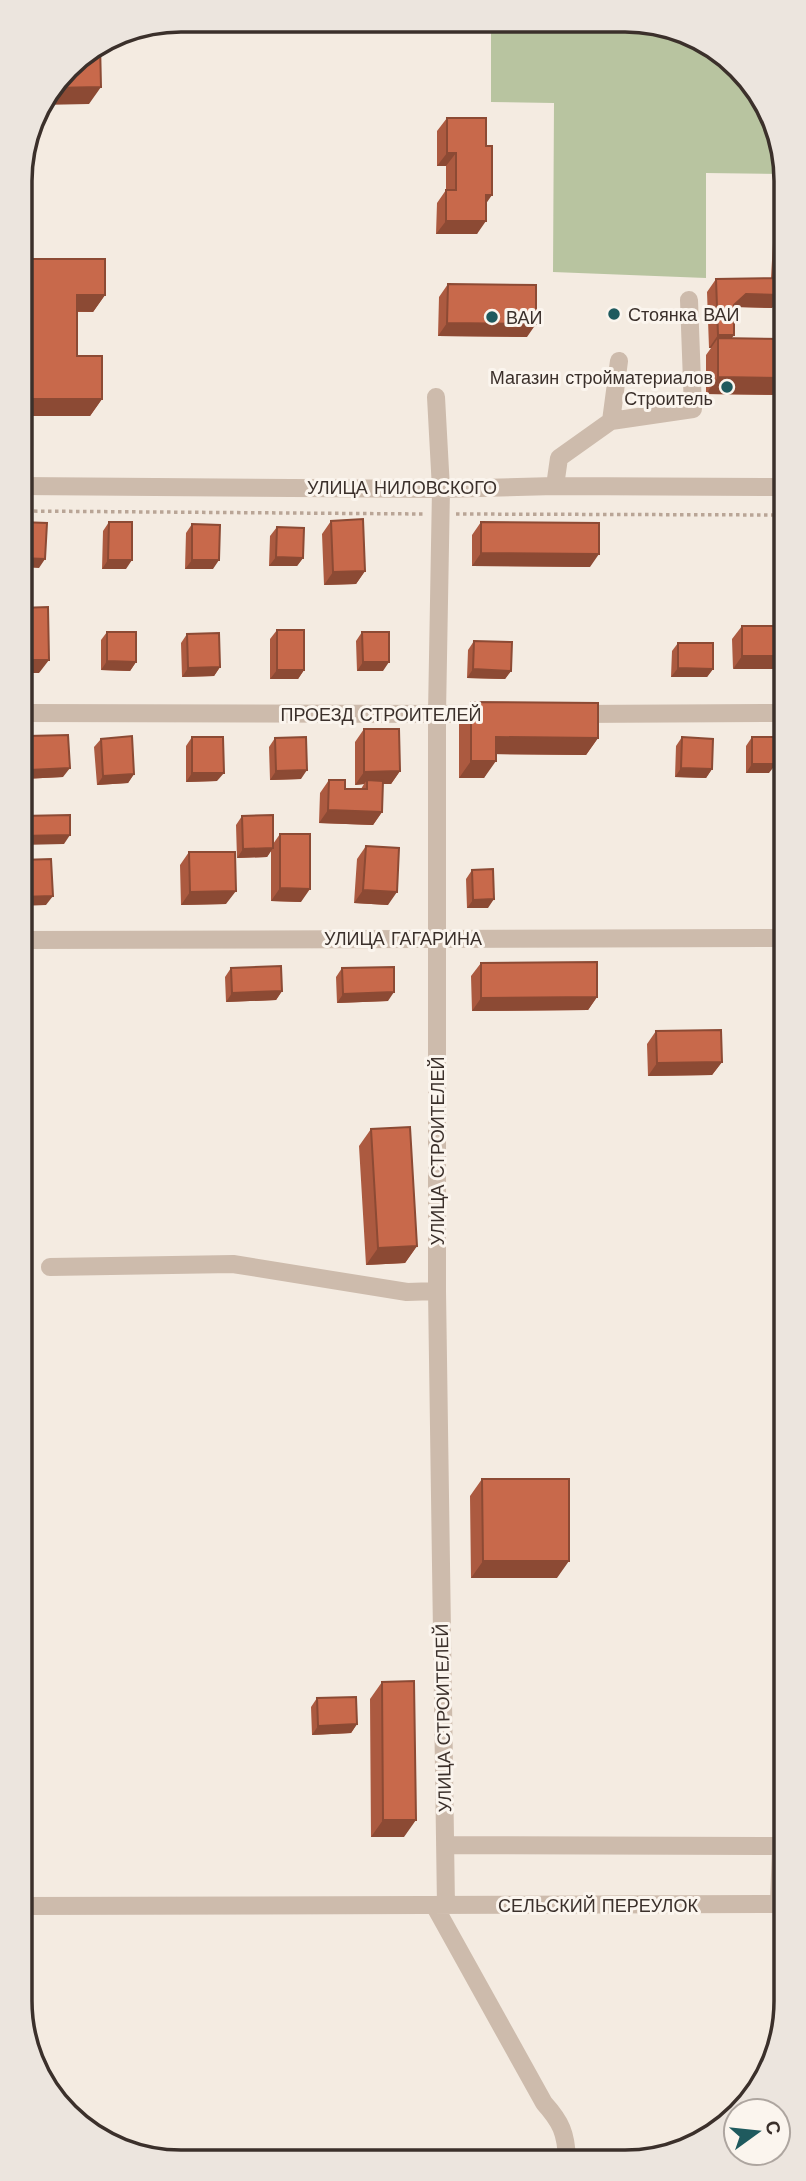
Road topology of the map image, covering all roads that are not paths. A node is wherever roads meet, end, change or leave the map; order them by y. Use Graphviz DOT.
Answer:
graph roads {
  1 [pos="690,300"];
  2 [pos="619,361"];
  3 [pos="436,397"];
  4 [pos="611,421"];
  5 [pos="32,486"];
  6 [pos="555,486"];
  7 [pos="774,487"];
  8 [pos="441,489"];
  9 [pos="32,713"];
  10 [pos="774,713"];
  11 [pos="436,714"];
  12 [pos="506,714"];
  13 [pos="562,714"];
  14 [pos="438,938"];
  15 [pos="774,938"];
  16 [pos="32,940"];
  17 [pos="50,1267"];
  18 [pos="437,1291"];
  19 [pos="445,1845"];
  20 [pos="774,1846"];
  21 [pos="774,1904"];
  22 [pos="440,1905"];
  23 [pos="32,1906"];
  24 [pos="566,2150"];
  1 -- 4 [label="street"];
  2 -- 4 [label="street"];
  3 -- 8 [label="street, УЛИЦА СТРОИТЕЛЕЙ"];
  4 -- 6 [label="street"];
  5 -- 8 [label="street, УЛИЦА НИЛОВСКОГО"];
  6 -- 7 [label="street, УЛИЦА НИЛОВСКОГО"];
  6 -- 8 [label="street, УЛИЦА НИЛОВСКОГО"];
  8 -- 11 [label="street, УЛИЦА СТРОИТЕЛЕЙ"];
  9 -- 11 [label="street, ПРОЕЗД СТРОИТЕЛЕЙ"];
  10 -- 13 [label="street"];
  11 -- 12 [label="street, ПРОЕЗД СТРОИТЕЛЕЙ"];
  11 -- 14 [label="street, УЛИЦА СТРОИТЕЛЕЙ"];
  14 -- 15 [label="street, УЛИЦА ГАГАРИНА"];
  14 -- 16 [label="street, УЛИЦА ГАГАРИНА"];
  14 -- 18 [label="street, УЛИЦА СТРОИТЕЛЕЙ"];
  17 -- 18 [label="street"];
  18 -- 19 [label="street, УЛИЦА СТРОИТЕЛЕЙ"];
  19 -- 20 [label="street, СЕЛЬСКИЙ ПЕРЕУЛОК"];
  19 -- 22 [label="street, УЛИЦА СТРОИТЕЛЕЙ"];
  21 -- 22 [label="street, СЕЛЬСКИЙ ПЕРЕУЛОК"];
  22 -- 23 [label="street, СЕЛЬСКИЙ ПЕРЕУЛОК"];
  22 -- 24 [label="street"];
}
